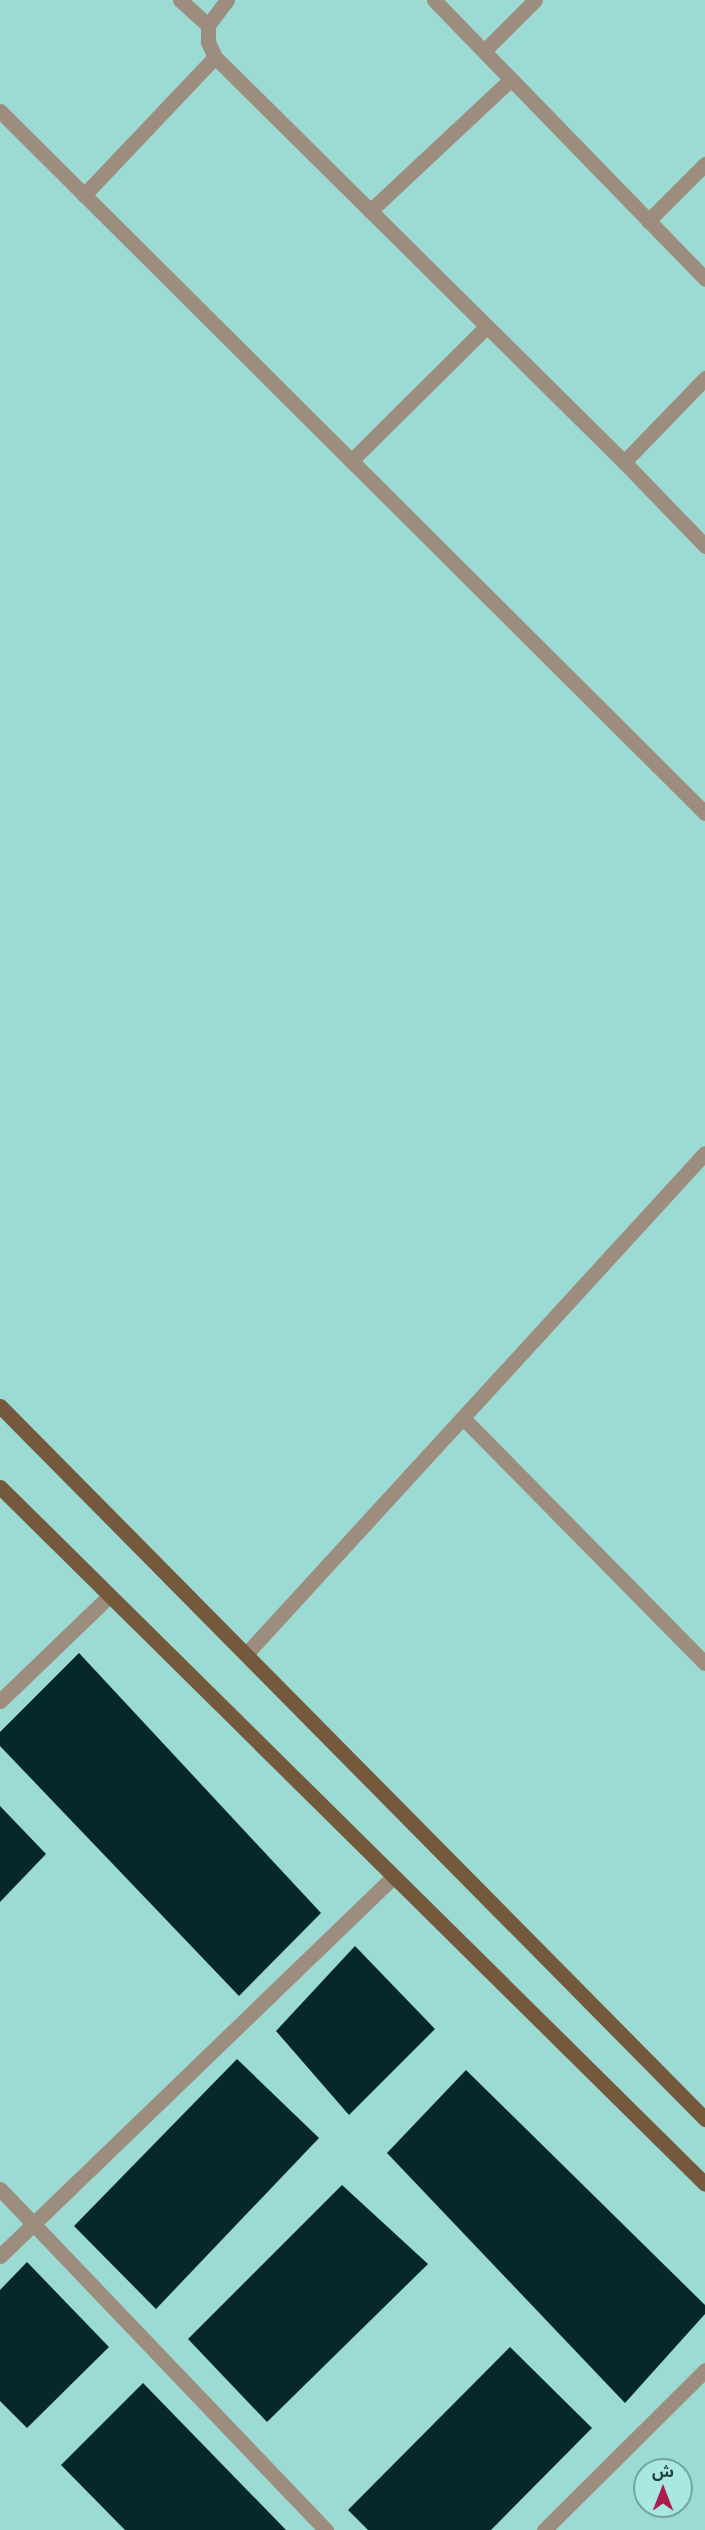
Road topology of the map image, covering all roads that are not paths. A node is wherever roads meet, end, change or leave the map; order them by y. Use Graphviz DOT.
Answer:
graph roads {
  1 [pos="180,0"];
  2 [pos="227,0"];
  3 [pos="434,0"];
  4 [pos="535,0"];
  5 [pos="208,25"];
  6 [pos="484,51"];
  7 [pos="215,57"];
  8 [pos="511,79"];
  9 [pos="0,111"];
  10 [pos="705,164"];
  11 [pos="84,195"];
  12 [pos="370,211"];
  13 [pos="648,221"];
  14 [pos="705,279"];
  15 [pos="485,328"];
  16 [pos="705,378"];
  17 [pos="351,461"];
  18 [pos="624,462"];
  19 [pos="705,546"];
  20 [pos="705,813"];
  21 [pos="705,1153"];
  22 [pos="0,1406"];
  23 [pos="463,1418"];
  24 [pos="0,1487"];
  25 [pos="108,1597"];
  26 [pos="246,1654"];
  27 [pos="705,1663"];
  28 [pos="0,1701"];
  29 [pos="393,1877"];
  30 [pos="705,2119"];
  31 [pos="705,2184"];
  32 [pos="0,2189"];
  33 [pos="34,2224"];
  34 [pos="0,2256"];
  35 [pos="705,2370"];
  36 [pos="326,2530"];
  37 [pos="544,2530"];
  1 -- 5 [label="street"];
  2 -- 5 [label="street"];
  3 -- 6 [label="street"];
  4 -- 6 [label="street"];
  5 -- 7 [label="street"];
  6 -- 8 [label="street"];
  7 -- 11 [label="street"];
  7 -- 12 [label="street"];
  8 -- 12 [label="street"];
  8 -- 13 [label="street"];
  9 -- 11 [label="street"];
  10 -- 13 [label="street"];
  11 -- 17 [label="street"];
  12 -- 15 [label="street"];
  13 -- 14 [label="street"];
  15 -- 17 [label="street"];
  15 -- 18 [label="street"];
  16 -- 18 [label="street"];
  17 -- 20 [label="street"];
  18 -- 19 [label="street"];
  21 -- 23 [label="street"];
  22 -- 26 [label="main road"];
  23 -- 26 [label="street"];
  23 -- 27 [label="street"];
  24 -- 25 [label="main road"];
  25 -- 28 [label="street"];
  25 -- 29 [label="main road"];
  26 -- 30 [label="main road"];
  29 -- 31 [label="main road"];
  29 -- 33 [label="street"];
  32 -- 33 [label="street"];
  33 -- 34 [label="street"];
  33 -- 36 [label="street"];
  35 -- 37 [label="street"];
}
